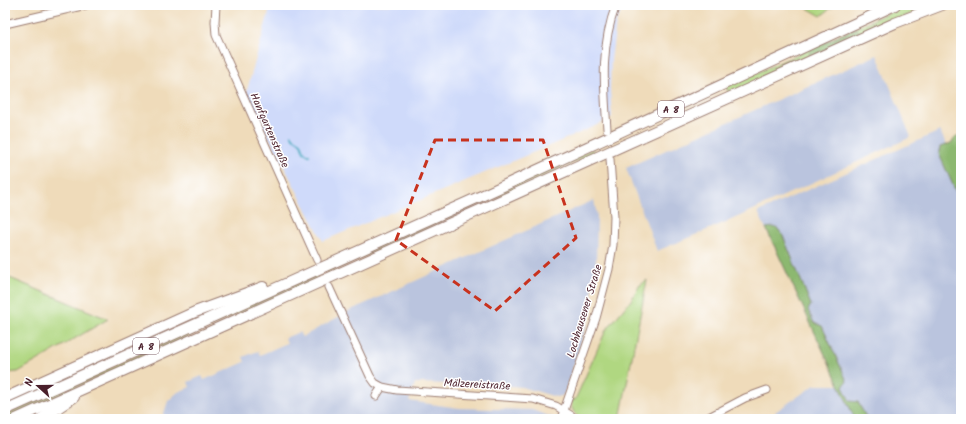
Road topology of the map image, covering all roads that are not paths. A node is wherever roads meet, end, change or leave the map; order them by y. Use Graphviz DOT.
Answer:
graph roads {
  1 [pos="86,5"];
  2 [pos="216,5"];
  3 [pos="616,5"];
  4 [pos="895,5"];
  5 [pos="942,5"];
  6 [pos="5,24"];
  7 [pos="607,129"];
  8 [pos="610,159"];
  9 [pos="317,260"];
  10 [pos="287,283"];
  11 [pos="329,287"];
  12 [pos="39,383"];
  13 [pos="92,385"];
  14 [pos="382,387"];
  15 [pos="5,390"];
  16 [pos="767,390"];
  17 [pos="376,396"];
  18 [pos="5,398"];
  19 [pos="5,410"];
  20 [pos="564,410"];
  21 [pos="16,419"];
  22 [pos="40,419"];
  23 [pos="561,419"];
  24 [pos="577,419"];
  25 [pos="705,419"];
  1 -- 6 [label="street"];
  2 -- 9 [label="street, Hanfgartenstraße"];
  3 -- 7 [label="street"];
  4 -- 10 [label="highway, A 8"];
  5 -- 13 [label="highway, A 8"];
  8 -- 20 [label="street, Lochhausener Straße"];
  10 -- 12 [label="highway"];
  10 -- 19 [label="highway, A 8"];
  11 -- 14 [label="street"];
  12 -- 15 [label="highway"];
  12 -- 18 [label="highway"];
  13 -- 21 [label="highway, A 8"];
  13 -- 22 [label="highway"];
  14 -- 17 [label="street"];
  14 -- 20 [label="street, Mälzereistraße"];
  16 -- 25 [label="street"];
  20 -- 23 [label="street, Lochhausener Straße"];
  20 -- 24 [label="street, Mälzereistraße"];
}
